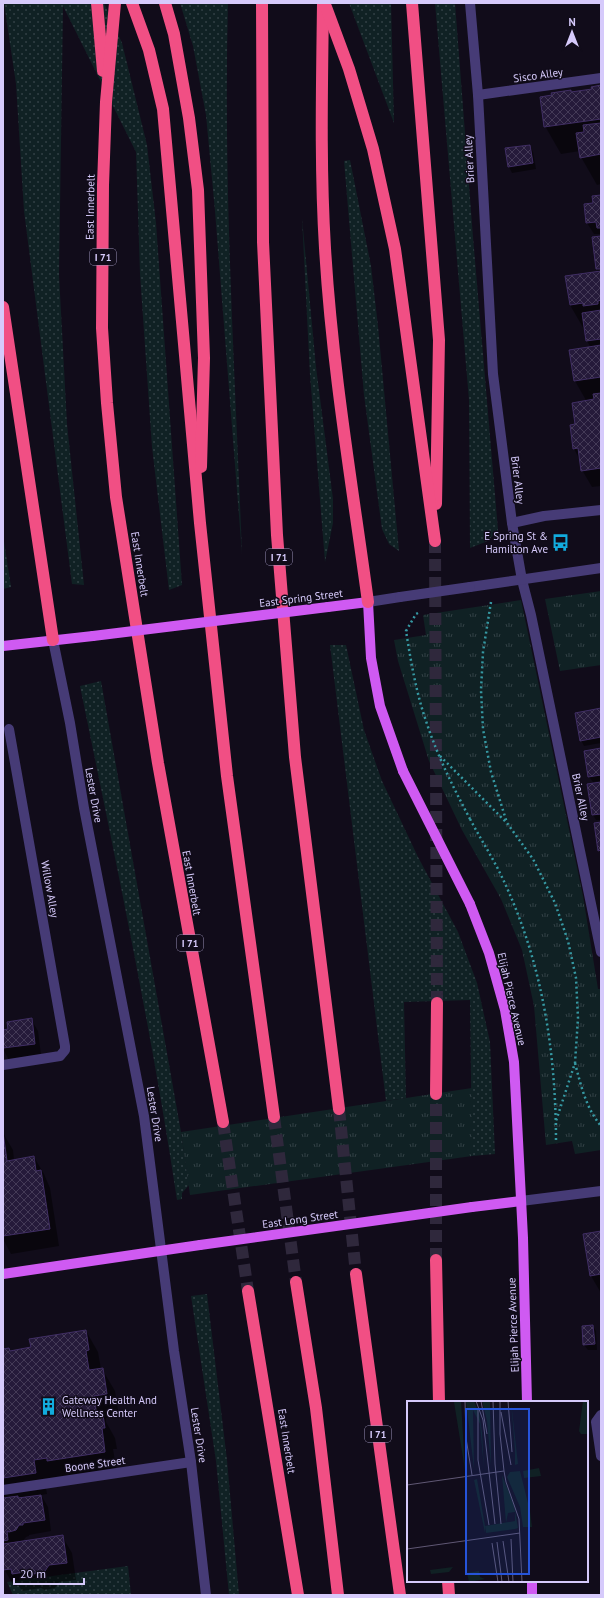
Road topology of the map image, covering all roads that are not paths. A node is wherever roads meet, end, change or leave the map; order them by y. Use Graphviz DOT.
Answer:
graph roads {
  1 [pos="97,3"];
  2 [pos="115,3"];
  3 [pos="132,3"];
  4 [pos="165,3"];
  5 [pos="262,3"];
  6 [pos="324,3"];
  7 [pos="412,3"];
  8 [pos="470,3"];
  9 [pos="601,78"];
  10 [pos="478,95"];
  11 [pos="106,102"];
  12 [pos="3,307"];
  13 [pos="601,510"];
  14 [pos="200,523"];
  15 [pos="512,523"];
  16 [pos="601,568"];
  17 [pos="522,580"];
  18 [pos="368,602"];
  19 [pos="53,640"];
  20 [pos="3,646"];
  21 [pos="9,728"];
  22 [pos="601,952"];
  23 [pos="437,1003"];
  24 [pos="3,1065"];
  25 [pos="436,1094"];
  26 [pos="339,1109"];
  27 [pos="274,1117"];
  28 [pos="223,1122"];
  29 [pos="601,1191"];
  30 [pos="521,1201"];
  31 [pos="161,1250"];
  32 [pos="436,1260"];
  33 [pos="3,1274"];
  34 [pos="356,1274"];
  35 [pos="296,1282"];
  36 [pos="248,1291"];
  37 [pos="439,1401"];
  38 [pos="527,1401"];
  39 [pos="598,1418"];
  40 [pos="601,1456"];
  41 [pos="191,1462"];
  42 [pos="3,1490"];
  43 [pos="448,1582"];
  44 [pos="532,1582"];
  45 [pos="206,1595"];
  46 [pos="298,1595"];
  47 [pos="338,1595"];
  48 [pos="400,1595"];
  49 [pos="449,1595"];
  50 [pos="532,1595"];
  1 -- 11 [label="highway"];
  2 -- 11 [label="highway, East Innerbelt / I 71"];
  3 -- 14 [label="highway"];
  4 -- 14 [label="highway"];
  5 -- 26 [label="highway, I 71"];
  6 -- 7 [label="highway"];
  6 -- 18 [label="highway"];
  8 -- 10 [label="street, Brier Alley"];
  9 -- 10 [label="street, Sisco Alley"];
  10 -- 15 [label="street, Brier Alley"];
  11 -- 28 [label="highway, East Innerbelt / I 71"];
  12 -- 19 [label="highway"];
  13 -- 15 [label="street"];
  14 -- 27 [label="highway"];
  15 -- 17 [label="street, Brier Alley"];
  16 -- 17 [label="street, East Spring Street"];
  17 -- 18 [label="street, East Spring Street, bridge"];
  17 -- 22 [label="street, Brier Alley"];
  18 -- 19 [label="main road, East Spring Street, bridge"];
  18 -- 30 [label="main road, Elijah Pierce Avenue, bridge"];
  19 -- 20 [label="main road, East Spring Street"];
  19 -- 31 [label="street, Lester Drive"];
  21 -- 24 [label="street, Willow Alley"];
  23 -- 25 [label="highway"];
  29 -- 30 [label="street, East Long Street"];
  30 -- 31 [label="main road, East Long Street, bridge"];
  30 -- 38 [label="main road, Elijah Pierce Avenue"];
  31 -- 33 [label="main road, East Long Street"];
  31 -- 41 [label="street, Lester Drive"];
  32 -- 37 [label="highway"];
  34 -- 48 [label="highway, I 71"];
  35 -- 47 [label="highway"];
  36 -- 46 [label="highway, East Innerbelt"];
  39 -- 40 [label="street"];
  41 -- 42 [label="street, Boone Street"];
  41 -- 45 [label="street, Lester Drive"];
  43 -- 49 [label="highway"];
  44 -- 50 [label="main road"];
}
